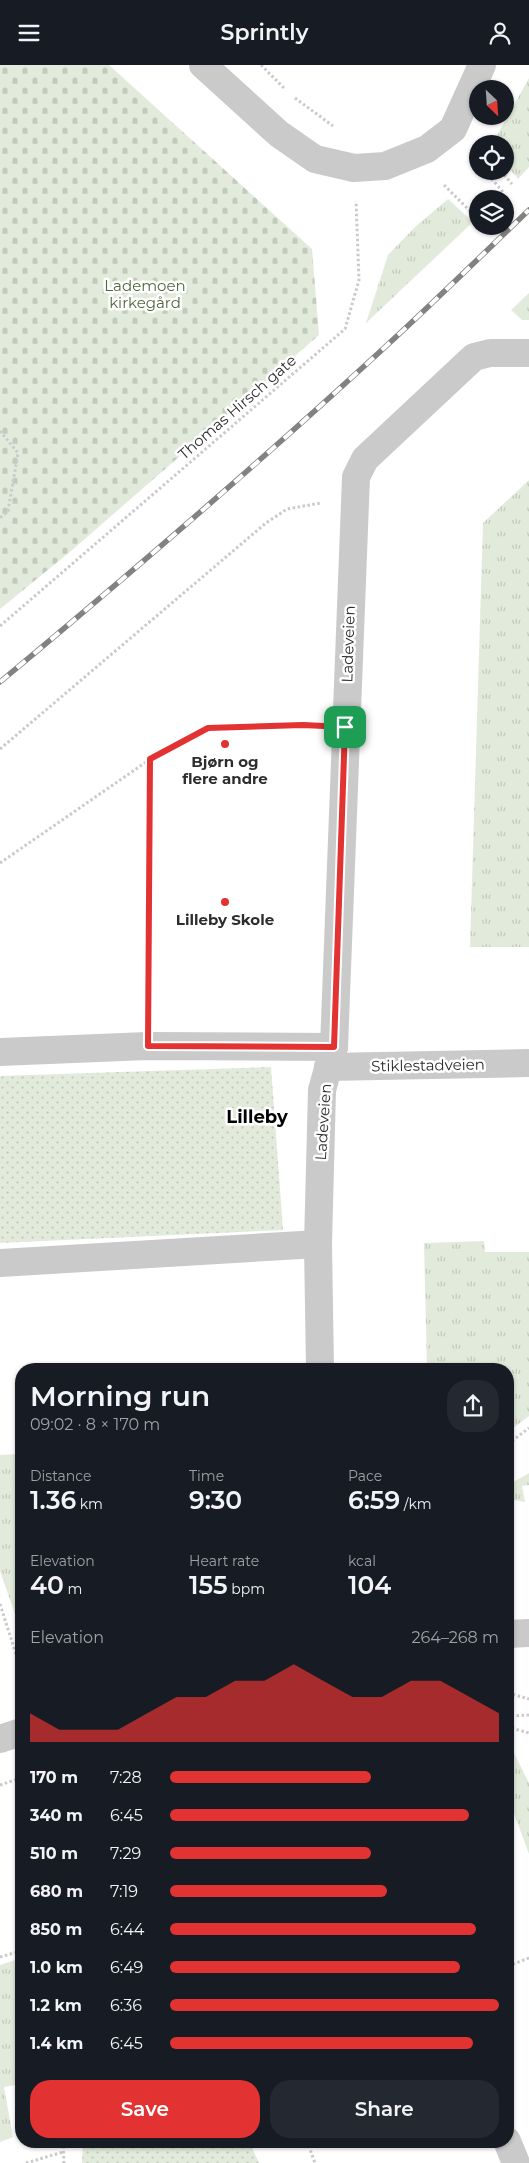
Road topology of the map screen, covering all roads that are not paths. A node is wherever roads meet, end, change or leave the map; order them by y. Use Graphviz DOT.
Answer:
graph roads {
  1 [pos="204,65"];
  2 [pos="482,65"];
  3 [pos="529,353"];
  4 [pos="0,1052"];
  5 [pos="331,1057"];
  6 [pos="529,1063"];
  7 [pos="318,1244"];
  8 [pos="0,1263"];
  9 [pos="320,1363"];
  10 [pos="529,1633"];
  11 [pos="514,1634"];
  12 [pos="15,1734"];
  13 [pos="0,1739"];
  14 [pos="510,2148"];
  15 [pos="516,2163"];
  1 -- 2 [label="street"];
  3 -- 5 [label="street, Ladeveien"];
  4 -- 5 [label="street, Stiklestadveien"];
  5 -- 6 [label="street, Stiklestadveien"];
  5 -- 7 [label="street, Ladeveien"];
  7 -- 8 [label="street"];
  7 -- 9 [label="street, Ladeveien"];
  10 -- 11 [label="street"];
  12 -- 13 [label="street"];
  14 -- 15 [label="street"];
}
